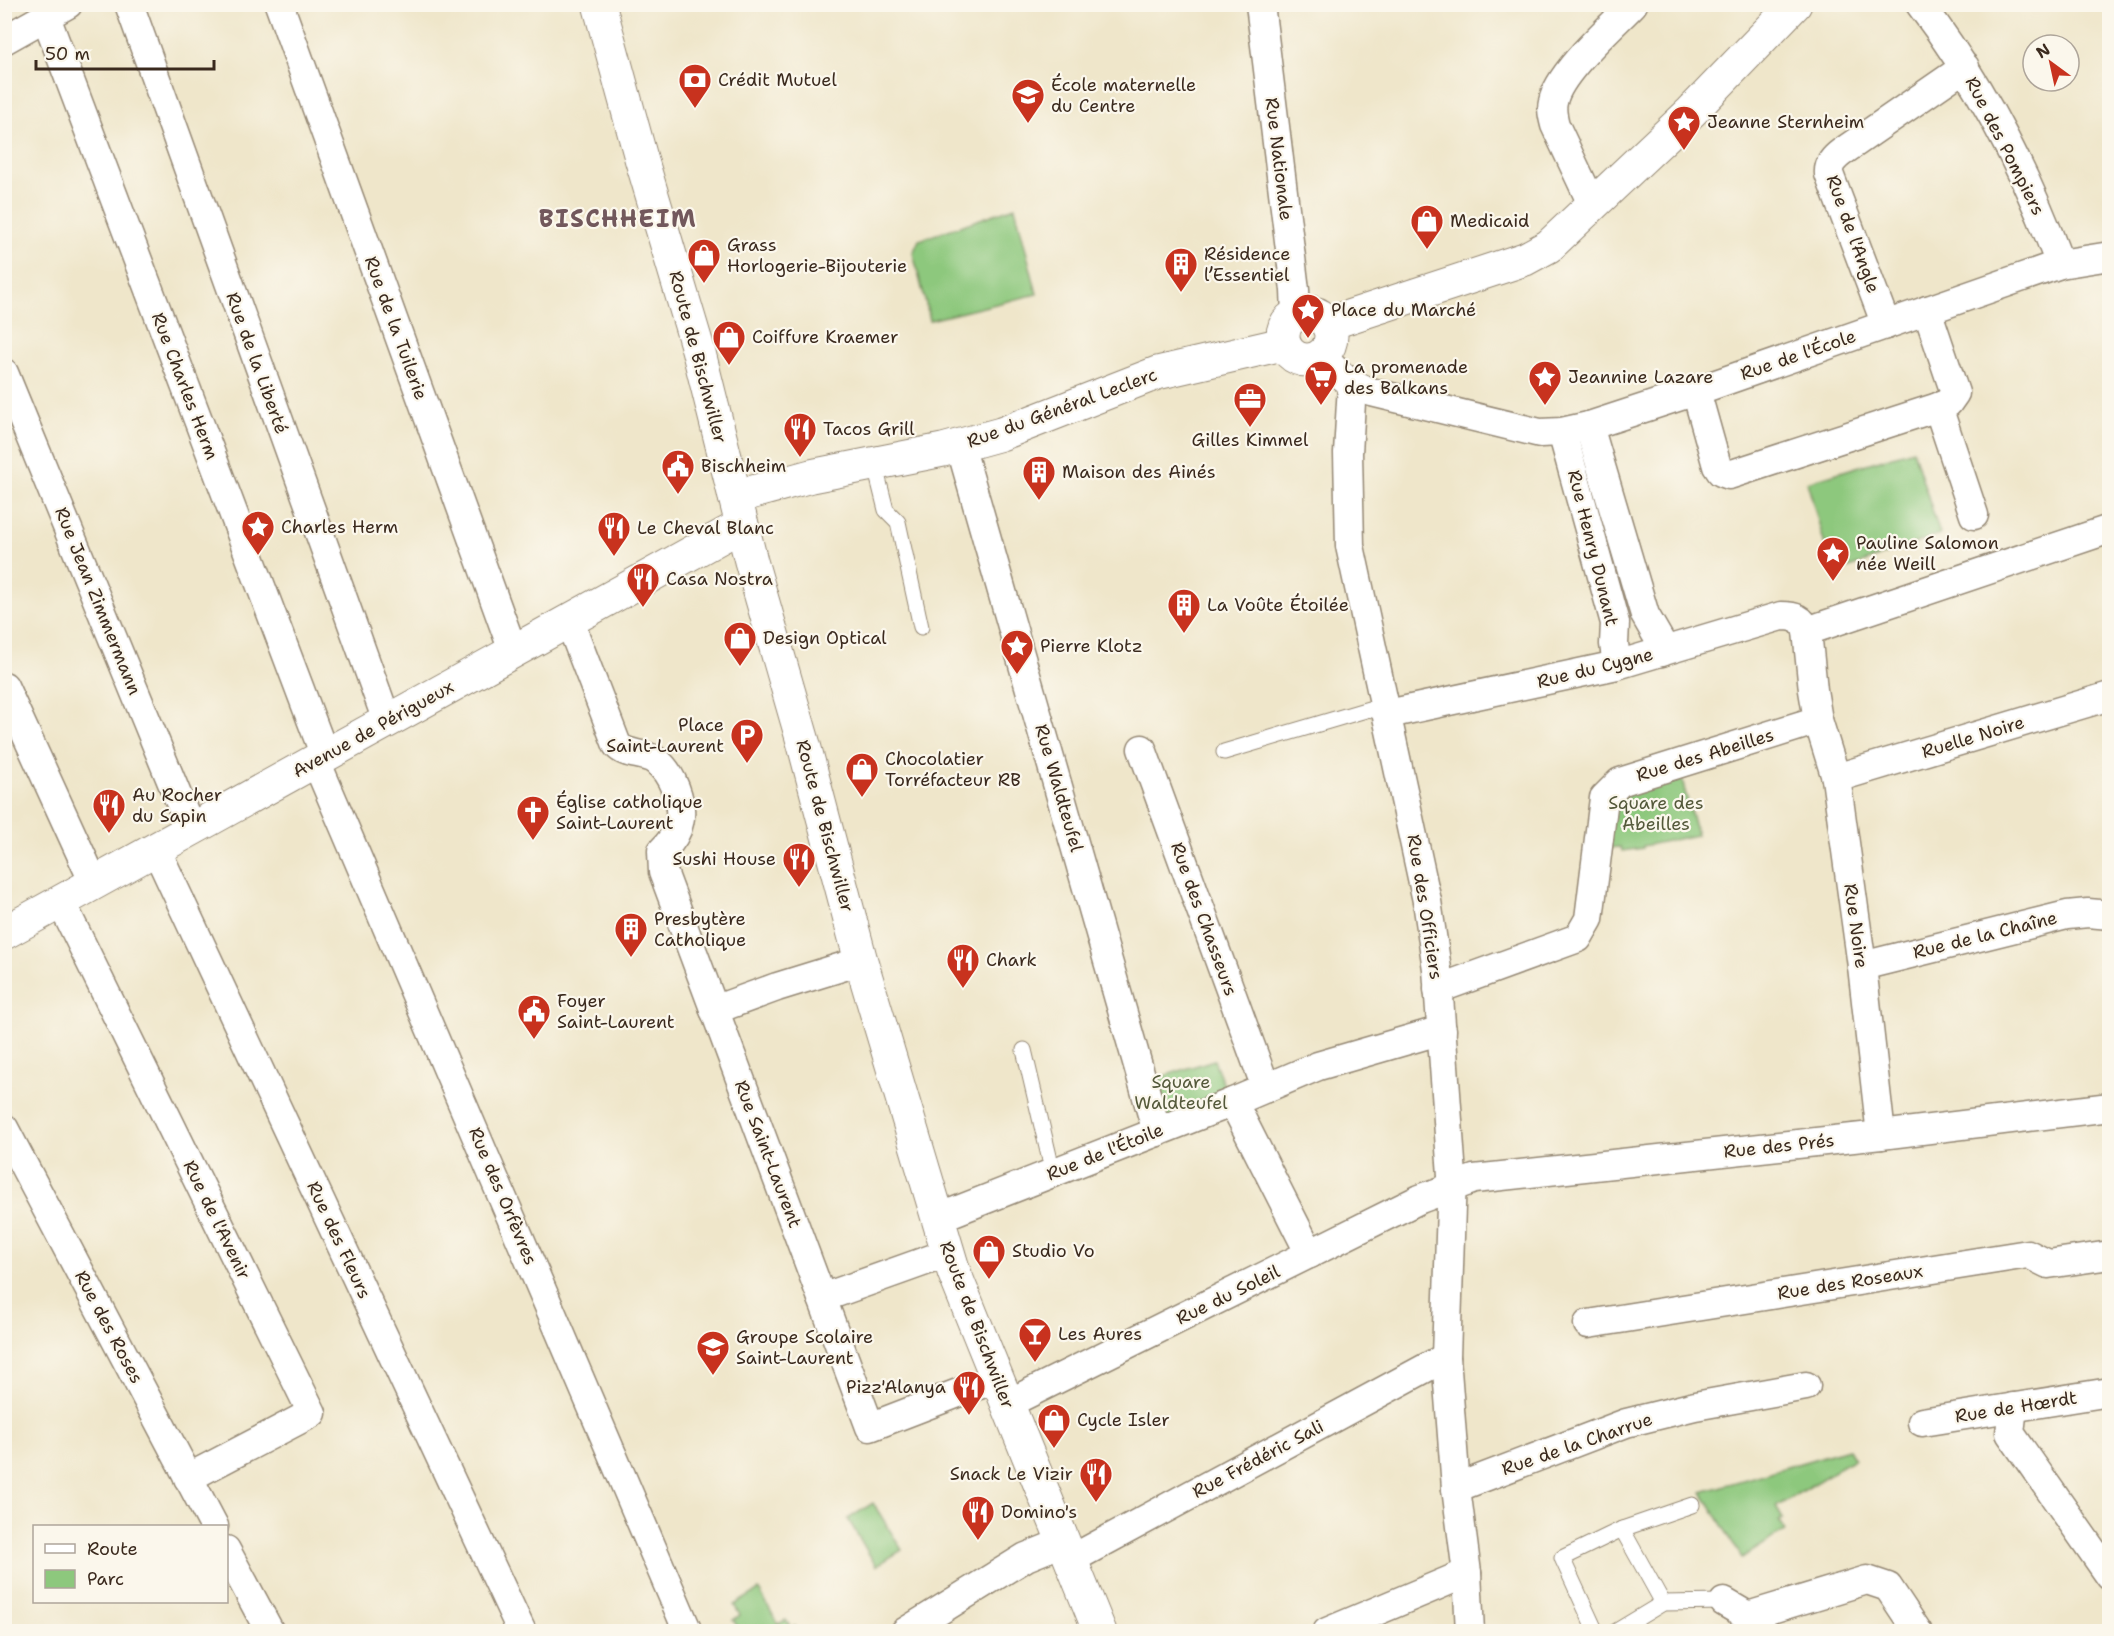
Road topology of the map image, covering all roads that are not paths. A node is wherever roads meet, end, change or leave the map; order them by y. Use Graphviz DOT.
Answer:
graph roads {
  1 [pos="129,4"];
  2 [pos="279,4"];
  3 [pos="599,4"];
  4 [pos="1260,4"];
  5 [pos="1633,4"];
  6 [pos="1795,4"];
  7 [pos="1920,4"];
  8 [pos="57,11"];
  9 [pos="4,40"];
  10 [pos="1965,67"];
  11 [pos="1593,206"];
  12 [pos="2109,256"];
  13 [pos="2060,264"];
  14 [pos="1927,310"];
  15 [pos="1296,315"];
  16 [pos="1327,324"];
  17 [pos="1886,325"];
  18 [pos="1284,346"];
  19 [pos="1321,356"];
  20 [pos="4,373"];
  21 [pos="1352,385"];
  22 [pos="1696,391"];
  23 [pos="1938,407"];
  24 [pos="1589,426"];
  25 [pos="1562,432"];
  26 [pos="960,445"];
  27 [pos="874,462"];
  28 [pos="738,511"];
  29 [pos="1974,515"];
  30 [pos="2109,529"];
  31 [pos="569,621"];
  32 [pos="1803,625"];
  33 [pos="921,627"];
  34 [pos="513,651"];
  35 [pos="1662,652"];
  36 [pos="1617,665"];
  37 [pos="4,686"];
  38 [pos="2109,696"];
  39 [pos="1388,714"];
  40 [pos="1818,720"];
  41 [pos="387,721"];
  42 [pos="1142,749"];
  43 [pos="1224,752"];
  44 [pos="320,758"];
  45 [pos="1836,778"];
  46 [pos="191,829"];
  47 [pos="156,849"];
  48 [pos="94,883"];
  49 [pos="61,902"];
  50 [pos="2109,915"];
  51 [pos="4,933"];
  52 [pos="861,961"];
  53 [pos="1862,966"];
  54 [pos="1438,989"];
  55 [pos="714,1010"];
  56 [pos="1442,1030"];
  57 [pos="1024,1050"];
  58 [pos="1266,1088"];
  59 [pos="1233,1102"];
  60 [pos="2109,1107"];
  61 [pos="4,1128"];
  62 [pos="1157,1132"];
  63 [pos="1881,1136"];
  64 [pos="1053,1173"];
  65 [pos="1450,1188"];
  66 [pos="938,1218"];
  67 [pos="948,1253"];
  68 [pos="1310,1254"];
  69 [pos="2109,1255"];
  70 [pos="822,1298"];
  71 [pos="1588,1323"];
  72 [pos="1446,1358"];
  73 [pos="1806,1386"];
  74 [pos="1002,1391"];
  75 [pos="2109,1392"];
  76 [pos="2013,1407"];
  77 [pos="1922,1422"];
  78 [pos="188,1478"];
  79 [pos="1456,1488"];
  80 [pos="1692,1505"];
  81 [pos="213,1525"];
  82 [pos="1622,1529"];
  83 [pos="1066,1551"];
  84 [pos="228,1554"];
  85 [pos="1467,1572"];
  86 [pos="2109,1576"];
  87 [pos="1724,1602"];
  88 [pos="1663,1604"];
  89 [pos="270,1632"];
  90 [pos="522,1632"];
  91 [pos="688,1632"];
  92 [pos="905,1632"];
  93 [pos="1100,1632"];
  94 [pos="1327,1632"];
  95 [pos="1470,1632"];
  96 [pos="1596,1632"];
  97 [pos="1615,1632"];
  98 [pos="1918,1632"];
  1 -- 41 [label="street, Rue de la Liberté"];
  2 -- 34 [label="street, Rue de la Tuilerie"];
  3 -- 28 [label="street, Route de Bischwiller"];
  4 -- 15 [label="street, Rue Nationale"];
  5 -- 11 [label="street"];
  6 -- 11 [label="street"];
  7 -- 10 [label="street, Rue des Pompiers"];
  8 -- 9 [label="street"];
  8 -- 44 [label="street, Rue Charles Herm"];
  10 -- 13 [label="street, Rue des Pompiers"];
  10 -- 17 [label="street, Rue de l'Angle"];
  11 -- 16 [label="street"];
  12 -- 13 [label="street, Rue de l'École"];
  13 -- 14 [label="street, Rue de l'École"];
  14 -- 17 [label="street, Rue de l'École"];
  14 -- 23 [label="street"];
  15 -- 16 [label="street"];
  15 -- 18 [label="street"];
  16 -- 19 [label="street"];
  17 -- 22 [label="street, Rue de l'École"];
  18 -- 19 [label="street"];
  18 -- 26 [label="street, Rue du Général Leclerc"];
  19 -- 21 [label="street, Rue de l'École"];
  20 -- 46 [label="street, Rue Jean Zimmermann"];
  21 -- 25 [label="street, Rue de l'École"];
  21 -- 39 [label="street, Rue des Officiers"];
  22 -- 23 [label="street"];
  22 -- 24 [label="street, Rue de l'École"];
  23 -- 29 [label="street"];
  24 -- 25 [label="street, Rue de l'École"];
  24 -- 35 [label="street, Rue Henry Dunant"];
  25 -- 36 [label="street, Rue Henry Dunant"];
  26 -- 27 [label="street, Rue du Général Leclerc"];
  26 -- 62 [label="street, Rue Waldteufel"];
  27 -- 28 [label="street, Rue du Général Leclerc"];
  27 -- 33 [label="lane"];
  28 -- 31 [label="street, Avenue de Périgueux"];
  28 -- 52 [label="street, Route de Bischwiller"];
  30 -- 32 [label="street, Rue du Cygne"];
  31 -- 34 [label="street, Avenue de Périgueux"];
  31 -- 55 [label="street, Rue Saint-Laurent"];
  32 -- 35 [label="street, Rue du Cygne"];
  32 -- 40 [label="street"];
  34 -- 41 [label="street, Avenue de Périgueux"];
  35 -- 36 [label="street, Rue du Cygne"];
  36 -- 39 [label="street, Rue du Cygne"];
  37 -- 48 [label="street"];
  38 -- 45 [label="street, Ruelle Noire"];
  39 -- 43 [label="lane"];
  39 -- 54 [label="street, Rue des Officiers"];
  40 -- 45 [label="street, Rue Noire"];
  40 -- 54 [label="street, Rue des Abeilles"];
  41 -- 44 [label="street, Avenue de Périgueux"];
  42 -- 58 [label="street, Rue des Chasseurs"];
  44 -- 46 [label="street, Avenue de Périgueux"];
  44 -- 91 [label="street, Rue des Orfèvres"];
  45 -- 53 [label="street, Rue Noire"];
  46 -- 47 [label="street, Avenue de Périgueux"];
  47 -- 48 [label="street, Avenue de Périgueux"];
  47 -- 90 [label="street, Rue des Fleurs"];
  48 -- 49 [label="street, Avenue de Périgueux"];
  49 -- 51 [label="street, Avenue de Périgueux"];
  49 -- 78 [label="street, Rue de l'Avenir"];
  50 -- 53 [label="street, Rue de la Chaîne"];
  52 -- 55 [label="street"];
  52 -- 66 [label="street, Route de Bischwiller"];
  53 -- 63 [label="street, Rue Noire"];
  54 -- 56 [label="street, Rue des Officiers"];
  55 -- 70 [label="street, Rue Saint-Laurent"];
  56 -- 58 [label="street, Rue de l'Étoile"];
  56 -- 65 [label="street, Rue des Officiers"];
  57 -- 64 [label="lane"];
  58 -- 59 [label="street, Rue de l'Étoile"];
  59 -- 62 [label="street, Rue de l'Étoile"];
  59 -- 68 [label="street"];
  60 -- 63 [label="street, Rue des Prés"];
  61 -- 78 [label="street, Rue des Roses"];
  62 -- 64 [label="street, Rue de l'Étoile"];
  63 -- 65 [label="street, Rue des Prés"];
  64 -- 66 [label="street, Rue de l'Étoile"];
  65 -- 68 [label="street, Rue du Soleil"];
  65 -- 72 [label="street, Rue des Officiers"];
  66 -- 67 [label="street, Route de Bischwiller"];
  67 -- 70 [label="street"];
  67 -- 74 [label="street, Route de Bischwiller"];
  68 -- 74 [label="street, Rue du Soleil"];
  69 -- 71 [label="street, Rue des Roseaux"];
  70 -- 74 [label="street, Rue Saint-Laurent"];
  72 -- 79 [label="street, Rue des Officiers"];
  72 -- 83 [label="street, Rue Frédéric Sali"];
  73 -- 79 [label="street, Rue de la Charrue"];
  74 -- 83 [label="street, Route de Bischwiller"];
  75 -- 76 [label="street, Rue de Hœrdt"];
  76 -- 77 [label="street, Rue de Hœrdt"];
  76 -- 86 [label="street"];
  78 -- 81 [label="street, Rue des Roses"];
  79 -- 85 [label="street"];
  80 -- 82 [label="lane"];
  82 -- 88 [label="lane"];
  82 -- 96 [label="lane"];
  83 -- 92 [label="street, Rue Frédéric Sali"];
  83 -- 93 [label="street, Route de Bischwiller"];
  84 -- 89 [label="street"];
  85 -- 94 [label="street"];
  85 -- 95 [label="street"];
  87 -- 88 [label="lane"];
  87 -- 98 [label="street"];
  88 -- 97 [label="lane"];
}
